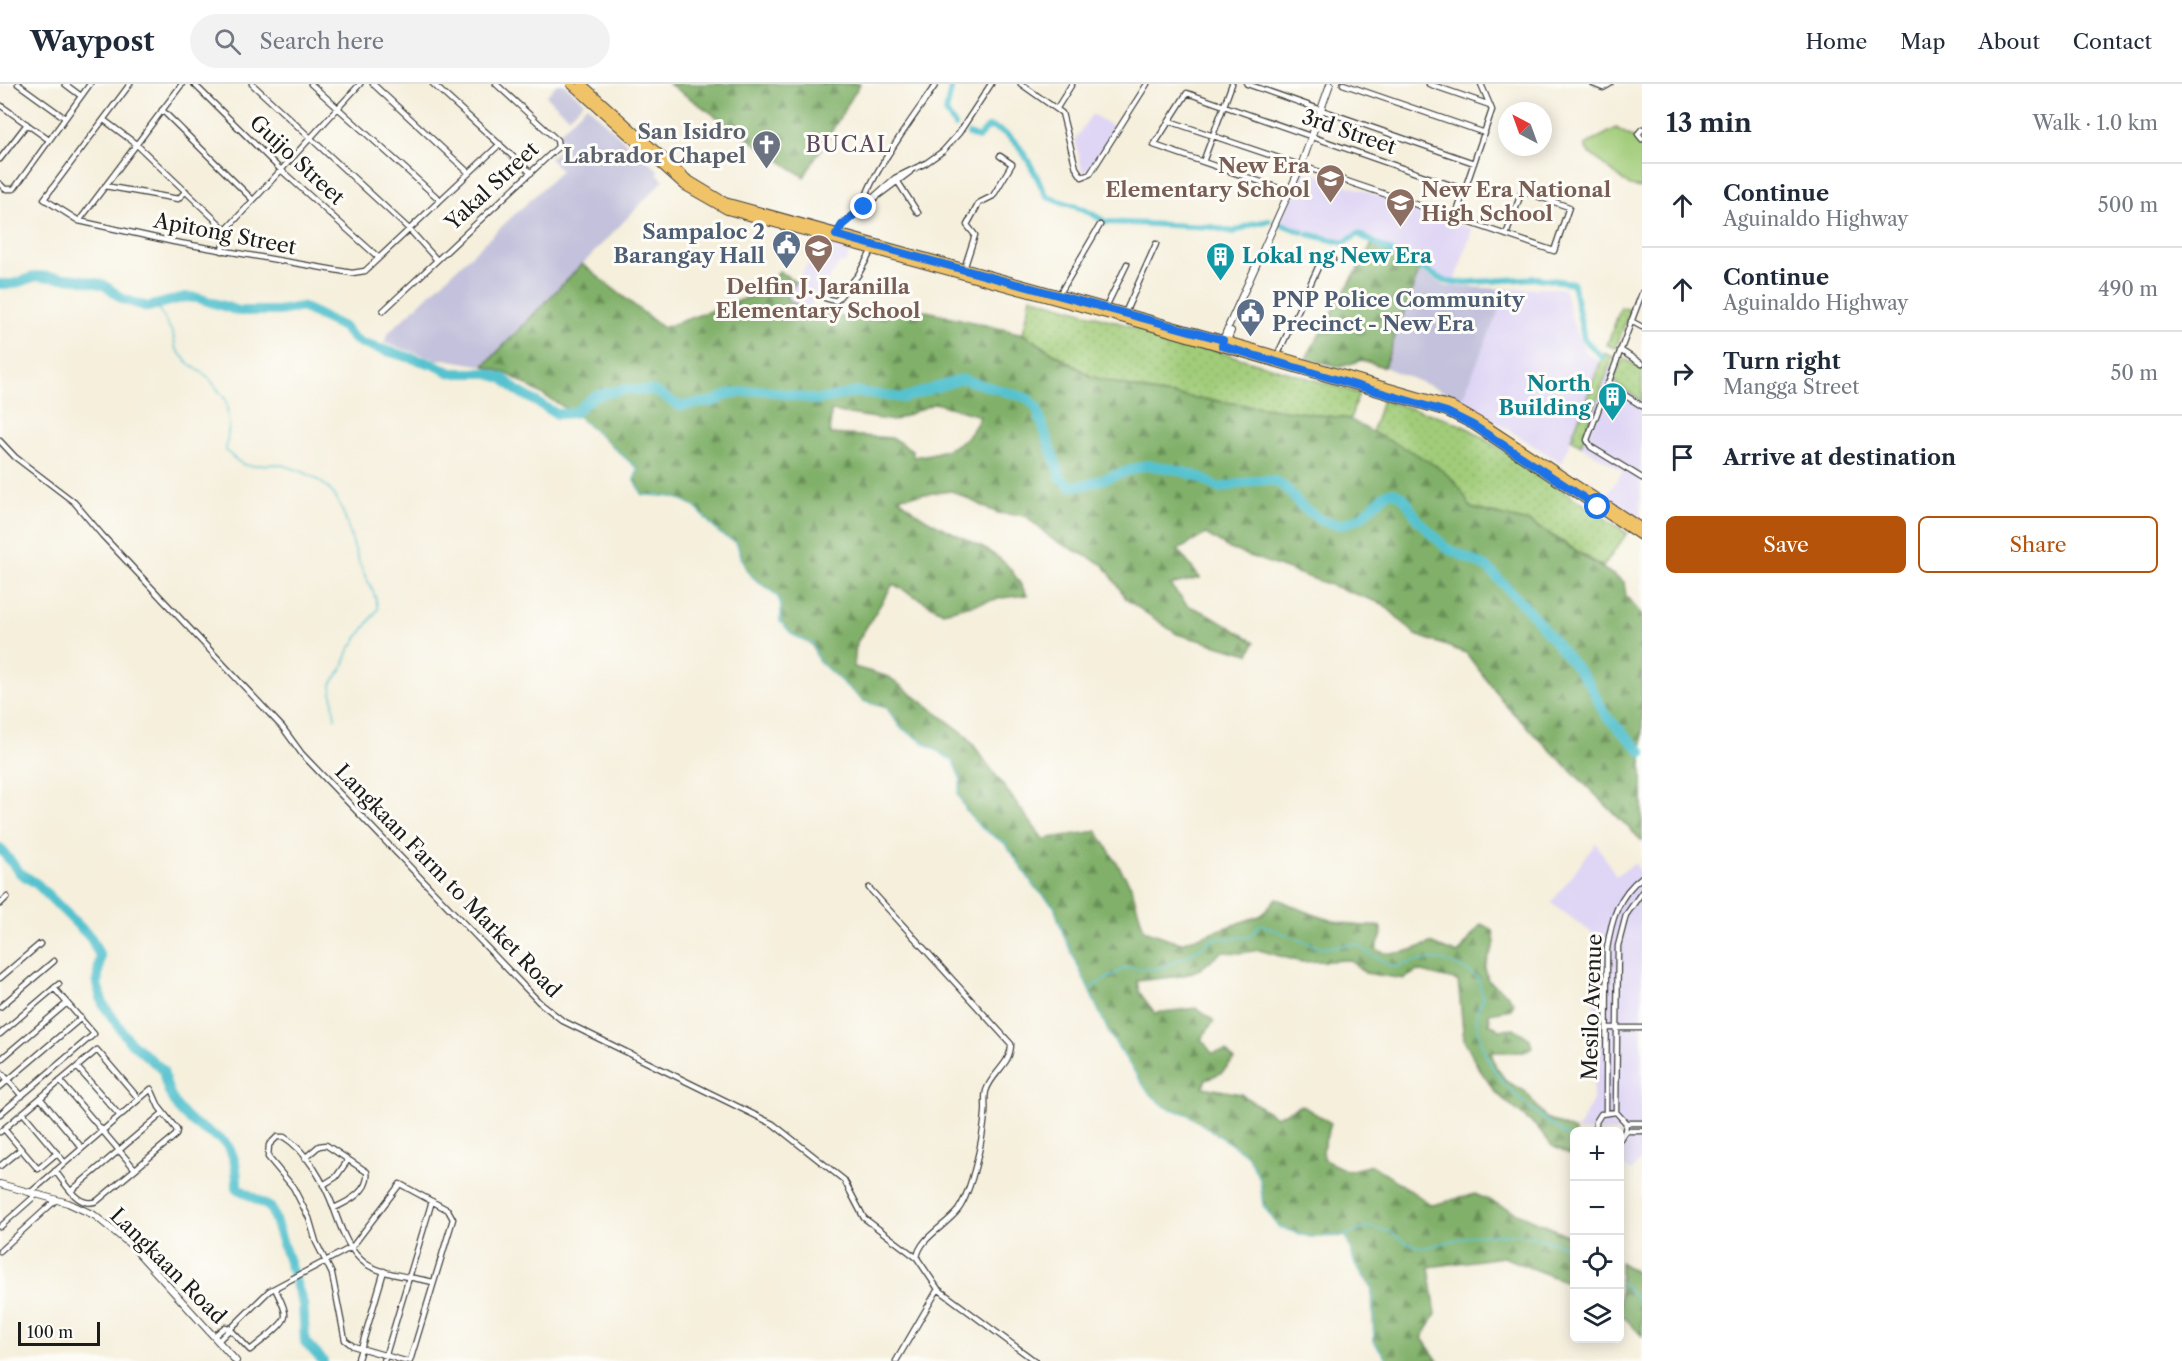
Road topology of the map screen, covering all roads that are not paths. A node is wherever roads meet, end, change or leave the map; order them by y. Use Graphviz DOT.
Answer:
graph roads {
  1 [pos="18,84"];
  2 [pos="65,84"];
  3 [pos="90,84"];
  4 [pos="130,84"];
  5 [pos="182,84"];
  6 [pos="194,84"];
  7 [pos="252,84"];
  8 [pos="311,84"];
  9 [pos="360,84"];
  10 [pos="373,84"];
  11 [pos="433,84"];
  12 [pos="496,84"];
  13 [pos="571,84"];
  14 [pos="582,84"];
  15 [pos="936,84"];
  16 [pos="991,84"];
  17 [pos="1020,84"];
  18 [pos="1072,84"];
  19 [pos="1147,84"];
  20 [pos="1232,84"];
  21 [pos="1247,84"];
  22 [pos="1330,84"];
  23 [pos="1343,84"];
  24 [pos="1429,84"];
  25 [pos="1481,84"];
  26 [pos="1593,84"];
  27 [pos="1610,84"];
  28 [pos="81,96"];
  29 [pos="1224,105"];
  30 [pos="1490,105"];
  31 [pos="2,107"];
  32 [pos="1057,108"];
  33 [pos="337,109"];
  34 [pos="162,110"];
  35 [pos="1322,110"];
  36 [pos="0,114"];
  37 [pos="65,118"];
  38 [pos="104,120"];
  39 [pos="1169,122"];
  40 [pos="27,124"];
  41 [pos="1640,131"];
  42 [pos="1485,133"];
  43 [pos="1213,136"];
  44 [pos="1312,136"];
  45 [pos="309,139"];
  46 [pos="1642,139"];
  47 [pos="49,140"];
  48 [pos="136,144"];
  49 [pos="500,144"];
  50 [pos="1000,156"];
  51 [pos="0,159"];
  52 [pos="1203,162"];
  53 [pos="1474,163"];
  54 [pos="1301,166"];
  55 [pos="281,170"];
  56 [pos="911,171"];
  57 [pos="531,172"];
  58 [pos="469,173"];
  59 [pos="898,182"];
  60 [pos="0,184"];
  61 [pos="105,186"];
  62 [pos="1465,190"];
  63 [pos="186,191"];
  64 [pos="1290,192"];
  65 [pos="253,200"];
  66 [pos="440,200"];
  67 [pos="869,202"];
  68 [pos="864,207"];
  69 [pos="918,213"];
  70 [pos="1455,218"];
  71 [pos="79,221"];
  72 [pos="1100,225"];
  73 [pos="409,229"];
  74 [pos="225,230"];
  75 [pos="1506,235"];
  76 [pos="835,237"];
  77 [pos="1156,244"];
  78 [pos="872,247"];
  79 [pos="222,251"];
  80 [pos="378,257"];
  81 [pos="437,260"];
  82 [pos="1333,260"];
  83 [pos="1127,264"];
  84 [pos="964,272"];
  85 [pos="1642,293"];
  86 [pos="1059,297"];
  87 [pos="825,298"];
  88 [pos="1106,307"];
  89 [pos="383,311"];
  90 [pos="1125,313"];
  91 [pos="1631,321"];
  92 [pos="1642,327"];
  93 [pos="1224,342"];
  94 [pos="1620,350"];
  95 [pos="1277,356"];
  96 [pos="1293,364"];
  97 [pos="1642,364"];
  98 [pos="1607,384"];
  99 [pos="1642,406"];
  100 [pos="0,441"];
  101 [pos="1642,478"];
  102 [pos="1642,533"];
  103 [pos="1642,877"];
  104 [pos="1637,881"];
  105 [pos="1642,887"];
  106 [pos="869,888"];
  107 [pos="1642,892"];
  108 [pos="7,897"];
  109 [pos="0,904"];
  110 [pos="40,944"];
  111 [pos="54,961"];
  112 [pos="0,978"];
  113 [pos="67,1003"];
  114 [pos="0,1007"];
  115 [pos="81,1018"];
  116 [pos="1607,1028"];
  117 [pos="1617,1028"];
  118 [pos="1642,1028"];
  119 [pos="0,1034"];
  120 [pos="0,1060"];
  121 [pos="77,1066"];
  122 [pos="0,1071"];
  123 [pos="8,1080"];
  124 [pos="60,1081"];
  125 [pos="0,1087"];
  126 [pos="22,1096"];
  127 [pos="40,1098"];
  128 [pos="139,1099"];
  129 [pos="1606,1111"];
  130 [pos="1616,1112"];
  131 [pos="22,1113"];
  132 [pos="163,1113"];
  133 [pos="0,1114"];
  134 [pos="120,1116"];
  135 [pos="1626,1123"];
  136 [pos="1642,1123"];
  137 [pos="1597,1127"];
  138 [pos="2,1131"];
  139 [pos="103,1131"];
  140 [pos="1626,1131"];
  141 [pos="1642,1131"];
  142 [pos="1624,1134"];
  143 [pos="82,1148"];
  144 [pos="21,1149"];
  145 [pos="119,1150"];
  146 [pos="57,1153"];
  147 [pos="305,1158"];
  148 [pos="348,1160"];
  149 [pos="65,1163"];
  150 [pos="0,1166"];
  151 [pos="135,1169"];
  152 [pos="55,1172"];
  153 [pos="0,1184"];
  154 [pos="323,1185"];
  155 [pos="71,1191"];
  156 [pos="33,1194"];
  157 [pos="56,1200"];
  158 [pos="432,1201"];
  159 [pos="334,1209"];
  160 [pos="0,1227"];
  161 [pos="352,1247"];
  162 [pos="0,1251"];
  163 [pos="917,1258"];
  164 [pos="327,1263"];
  165 [pos="384,1270"];
  166 [pos="409,1276"];
  167 [pos="433,1282"];
  168 [pos="274,1288"];
  169 [pos="938,1289"];
  170 [pos="229,1328"];
  171 [pos="216,1338"];
  172 [pos="361,1348"];
  173 [pos="384,1358"];
  174 [pos="358,1359"];
  175 [pos="236,1361"];
  176 [pos="405,1361"];
  177 [pos="410,1361"];
  178 [pos="896,1361"];
  179 [pos="1035,1361"];
  1 -- 37 [label="street"];
  2 -- 28 [label="street"];
  3 -- 28 [label="street"];
  4 -- 38 [label="street, Apitong Street"];
  5 -- 34 [label="street"];
  6 -- 55 [label="street, Guijo Street"];
  7 -- 45 [label="street"];
  8 -- 33 [label="street"];
  9 -- 33 [label="street"];
  10 -- 58 [label="street"];
  11 -- 49 [label="street"];
  12 -- 57 [label="street, Yakal Street"];
  13 -- 76 [label="main road"];
  14 -- 76 [label="main road"];
  15 -- 68 [label="street"];
  16 -- 56 [label="street"];
  17 -- 32 [label="street"];
  18 -- 32 [label="street"];
  19 -- 32 [label="street"];
  20 -- 29 [label="street"];
  21 -- 35 [label="street"];
  22 -- 35 [label="street"];
  23 -- 42 [label="street"];
  24 -- 30 [label="street"];
  25 -- 30 [label="street"];
  26 -- 27 [label="street"];
  28 -- 37 [label="street"];
  29 -- 39 [label="street, 3rd Street"];
  29 -- 43 [label="street"];
  29 -- 44 [label="street, 3rd Street"];
  30 -- 42 [label="street"];
  31 -- 36 [label="street"];
  31 -- 40 [label="street"];
  33 -- 45 [label="street"];
  33 -- 66 [label="street"];
  34 -- 48 [label="street"];
  34 -- 65 [label="street"];
  35 -- 44 [label="street"];
  35 -- 53 [label="street"];
  37 -- 47 [label="street"];
  38 -- 48 [label="street"];
  38 -- 71 [label="street, Apitong Street"];
  39 -- 43 [label="street"];
  39 -- 52 [label="street"];
  40 -- 47 [label="street"];
  40 -- 51 [label="street"];
  41 -- 46 [label="street"];
  42 -- 53 [label="street"];
  43 -- 52 [label="street"];
  43 -- 54 [label="street"];
  44 -- 54 [label="street"];
  44 -- 62 [label="street, 3rd Street"];
  45 -- 55 [label="street"];
  45 -- 73 [label="street"];
  47 -- 60 [label="street"];
  48 -- 61 [label="street"];
  48 -- 63 [label="street"];
  49 -- 57 [label="street"];
  49 -- 58 [label="street, Apitong Street"];
  50 -- 84 [label="street"];
  52 -- 64 [label="street"];
  53 -- 62 [label="street"];
  54 -- 64 [label="street"];
  54 -- 70 [label="street"];
  55 -- 65 [label="street"];
  55 -- 80 [label="street, Guijo Street"];
  56 -- 59 [label="street"];
  56 -- 67 [label="street"];
  57 -- 81 [label="street, Yakal Street"];
  58 -- 66 [label="street, Apitong Street"];
  59 -- 67 [label="street"];
  59 -- 69 [label="street"];
  61 -- 63 [label="street"];
  61 -- 71 [label="street"];
  62 -- 70 [label="street"];
  63 -- 74 [label="street"];
  64 -- 93 [label="street"];
  65 -- 74 [label="street"];
  66 -- 73 [label="street, Apitong Street"];
  67 -- 68 [label="street"];
  68 -- 76 [label="street"];
  70 -- 75 [label="street"];
  71 -- 79 [label="street, Apitong Street"];
  72 -- 86 [label="street"];
  73 -- 80 [label="street, Apitong Street"];
  73 -- 81 [label="street"];
  74 -- 79 [label="street"];
  75 -- 75 [label="street"];
  76 -- 78 [label="main road"];
  77 -- 90 [label="street"];
  78 -- 84 [label="main road"];
  78 -- 87 [label="street"];
  79 -- 80 [label="street, Apitong Street"];
  81 -- 89 [label="street, Yakal Street"];
  82 -- 95 [label="street"];
  83 -- 88 [label="street"];
  84 -- 86 [label="main road"];
  85 -- 91 [label="street"];
  86 -- 88 [label="main road"];
  86 -- 93 [label="main road"];
  88 -- 90 [label="main road"];
  90 -- 93 [label="main road"];
  91 -- 92 [label="street"];
  91 -- 94 [label="street"];
  93 -- 95 [label="main road"];
  93 -- 96 [label="main road"];
  94 -- 97 [label="street"];
  94 -- 98 [label="street"];
  95 -- 96 [label="main road"];
  96 -- 102 [label="main road"];
  98 -- 99 [label="street"];
  98 -- 101 [label="street"];
  100 -- 163 [label="street, Langkaan Farm to Market Road"];
  103 -- 104 [label="street, Mesilo Avenue"];
  104 -- 105 [label="street"];
  104 -- 116 [label="street, Mesilo Avenue"];
  106 -- 163 [label="street"];
  107 -- 117 [label="street, Mesilo Avenue"];
  108 -- 109 [label="street"];
  110 -- 112 [label="street"];
  111 -- 114 [label="street"];
  113 -- 115 [label="street"];
  113 -- 119 [label="street"];
  113 -- 120 [label="street"];
  115 -- 123 [label="street"];
  115 -- 126 [label="street"];
  116 -- 117 [label="street"];
  116 -- 129 [label="street, Mesilo Avenue"];
  117 -- 118 [label="street"];
  117 -- 130 [label="street, Mesilo Avenue"];
  121 -- 124 [label="street"];
  121 -- 128 [label="street"];
  121 -- 134 [label="street"];
  122 -- 123 [label="street"];
  123 -- 125 [label="street"];
  123 -- 126 [label="street"];
  124 -- 127 [label="street"];
  124 -- 139 [label="street"];
  126 -- 133 [label="street"];
  127 -- 131 [label="street"];
  127 -- 143 [label="street"];
  128 -- 132 [label="street"];
  128 -- 134 [label="street"];
  129 -- 130 [label="street"];
  129 -- 137 [label="street"];
  130 -- 135 [label="street"];
  131 -- 138 [label="street"];
  131 -- 146 [label="street"];
  132 -- 145 [label="street"];
  132 -- 151 [label="street"];
  134 -- 139 [label="street"];
  135 -- 136 [label="street"];
  135 -- 140 [label="street"];
  138 -- 144 [label="street"];
  139 -- 143 [label="street"];
  139 -- 145 [label="street"];
  140 -- 141 [label="street"];
  140 -- 142 [label="street"];
  143 -- 149 [label="street"];
  144 -- 146 [label="street"];
  144 -- 150 [label="street"];
  145 -- 151 [label="street"];
  145 -- 155 [label="street"];
  146 -- 149 [label="street"];
  147 -- 148 [label="street"];
  147 -- 154 [label="street"];
  147 -- 164 [label="street"];
  148 -- 154 [label="street"];
  148 -- 159 [label="street"];
  149 -- 152 [label="street"];
  151 -- 155 [label="street"];
  152 -- 155 [label="street"];
  152 -- 156 [label="street"];
  153 -- 156 [label="street, Langkaan Road"];
  154 -- 159 [label="street"];
  156 -- 157 [label="street, Langkaan Road"];
  156 -- 160 [label="street"];
  157 -- 162 [label="street"];
  157 -- 171 [label="street, Langkaan Road"];
  158 -- 161 [label="street"];
  158 -- 166 [label="street"];
  158 -- 167 [label="street"];
  159 -- 161 [label="street"];
  161 -- 164 [label="street"];
  161 -- 165 [label="street"];
  163 -- 169 [label="street, Langkaan Farm to Market Road"];
  164 -- 168 [label="street"];
  164 -- 172 [label="street"];
  165 -- 166 [label="street"];
  165 -- 172 [label="street"];
  166 -- 167 [label="street"];
  166 -- 173 [label="street"];
  167 -- 177 [label="street"];
  168 -- 170 [label="street"];
  168 -- 170 [label="street"];
  169 -- 178 [label="street"];
  169 -- 179 [label="street, Langkaan Farm to Market Road"];
  170 -- 171 [label="street"];
  171 -- 175 [label="street, Langkaan Road"];
  172 -- 173 [label="street"];
  172 -- 174 [label="street"];
  173 -- 176 [label="street"];
}
